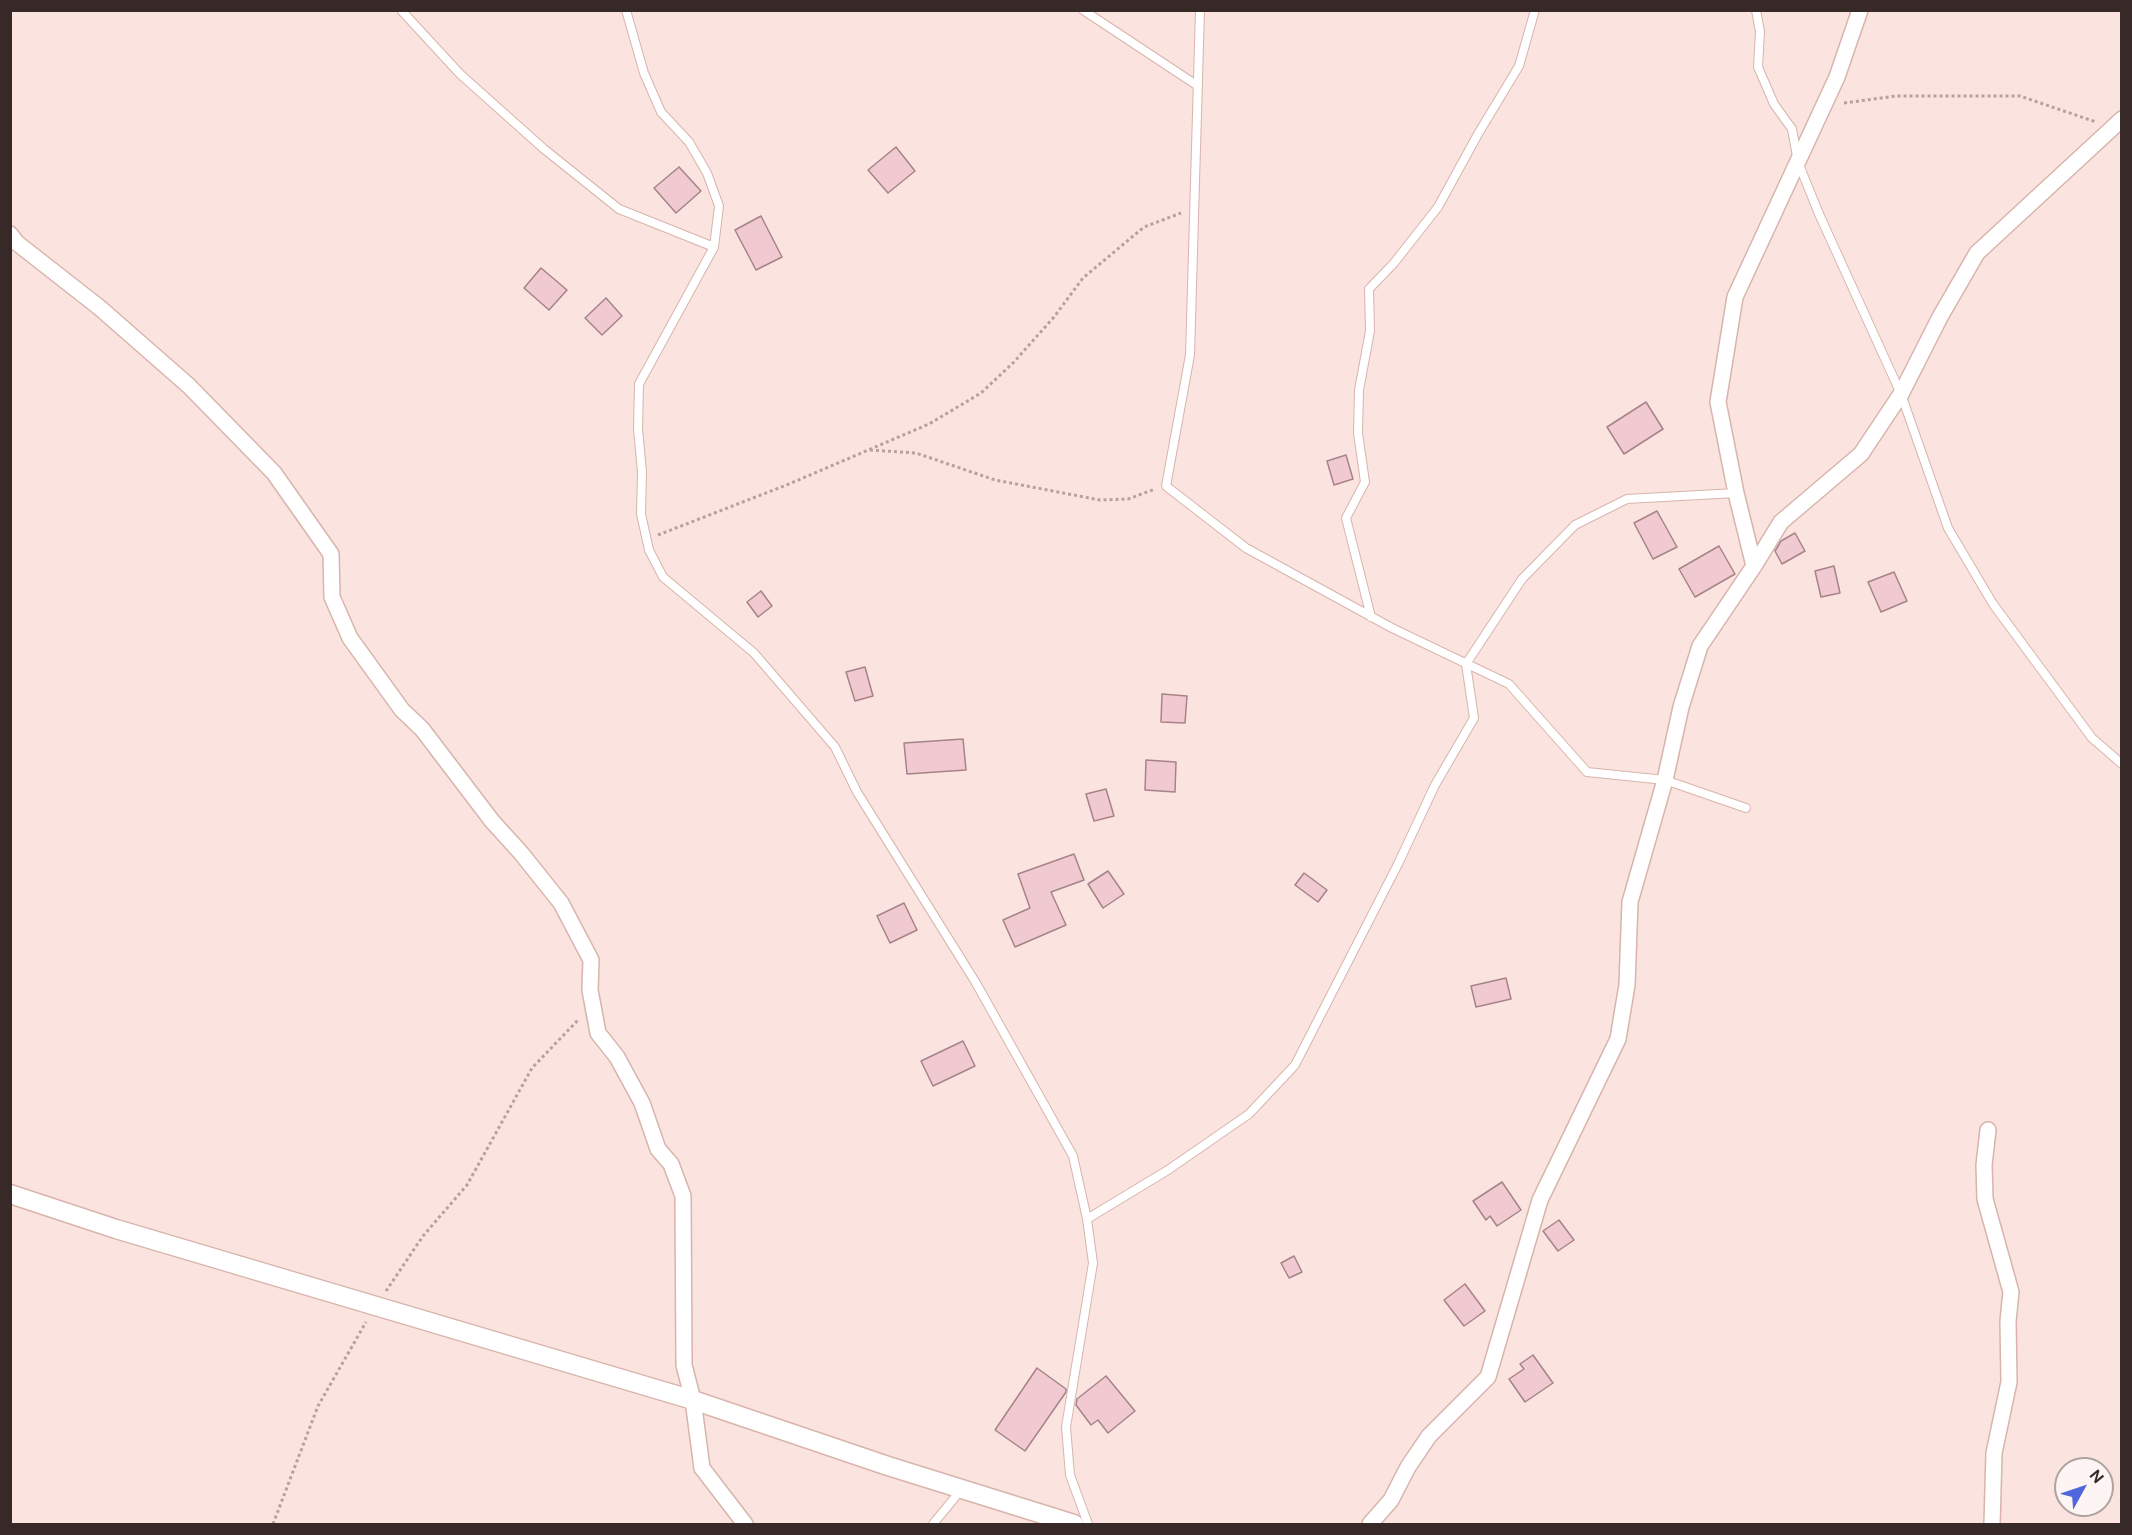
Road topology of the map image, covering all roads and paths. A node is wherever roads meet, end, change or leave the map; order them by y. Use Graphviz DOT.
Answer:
graph roads {
  1 [pos="401,10"];
  2 [pos="626,10"];
  3 [pos="1083,10"];
  4 [pos="1200,10"];
  5 [pos="1535,10"];
  6 [pos="1756,10"];
  7 [pos="1860,10"];
  8 [pos="1198,86"];
  9 [pos="1824,105"];
  10 [pos="2118,122"];
  11 [pos="1798,162"];
  12 [pos="1194,208"];
  13 [pos="10,234"];
  14 [pos="714,247"];
  15 [pos="1900,394"];
  16 [pos="868,450"];
  17 [pos="1166,486"];
  18 [pos="1736,493"];
  19 [pos="646,539"];
  20 [pos="1754,566"];
  21 [pos="1371,616"];
  22 [pos="1466,664"];
  23 [pos="2121,764"];
  24 [pos="1665,780"];
  25 [pos="1746,808"];
  26 [pos="593,1005"];
  27 [pos="1988,1130"];
  28 [pos="10,1194"];
  29 [pos="1087,1219"];
  30 [pos="375,1306"];
  31 [pos="693,1400"];
  32 [pos="962,1489"];
  33 [pos="273,1524"];
  34 [pos="745,1524"];
  35 [pos="933,1524"];
  36 [pos="1074,1524"];
  37 [pos="1088,1524"];
  38 [pos="1370,1524"];
  39 [pos="1992,1524"];
  1 -- 14 [label="lane"];
  2 -- 14 [label="lane"];
  3 -- 8 [label="lane"];
  4 -- 8 [label="lane"];
  5 -- 21 [label="lane"];
  6 -- 11 [label="lane"];
  7 -- 9 [label="street"];
  8 -- 12 [label="lane"];
  9 -- 10 [label="path"];
  9 -- 11 [label="street"];
  10 -- 15 [label="street"];
  11 -- 15 [label="lane"];
  11 -- 18 [label="street"];
  12 -- 16 [label="path"];
  12 -- 17 [label="lane"];
  13 -- 26 [label="street"];
  14 -- 19 [label="lane"];
  15 -- 20 [label="street"];
  15 -- 23 [label="lane"];
  16 -- 17 [label="path"];
  16 -- 19 [label="path"];
  17 -- 21 [label="lane"];
  18 -- 20 [label="street"];
  18 -- 22 [label="lane"];
  19 -- 29 [label="lane"];
  20 -- 24 [label="street"];
  21 -- 22 [label="lane"];
  22 -- 24 [label="lane"];
  22 -- 29 [label="lane"];
  24 -- 25 [label="lane"];
  24 -- 38 [label="street"];
  26 -- 30 [label="path"];
  26 -- 31 [label="street"];
  27 -- 39 [label="street"];
  28 -- 30 [label="street"];
  29 -- 37 [label="lane"];
  30 -- 31 [label="street"];
  30 -- 33 [label="path"];
  31 -- 32 [label="street"];
  31 -- 34 [label="street"];
  32 -- 35 [label="lane"];
  32 -- 36 [label="street"];
}
